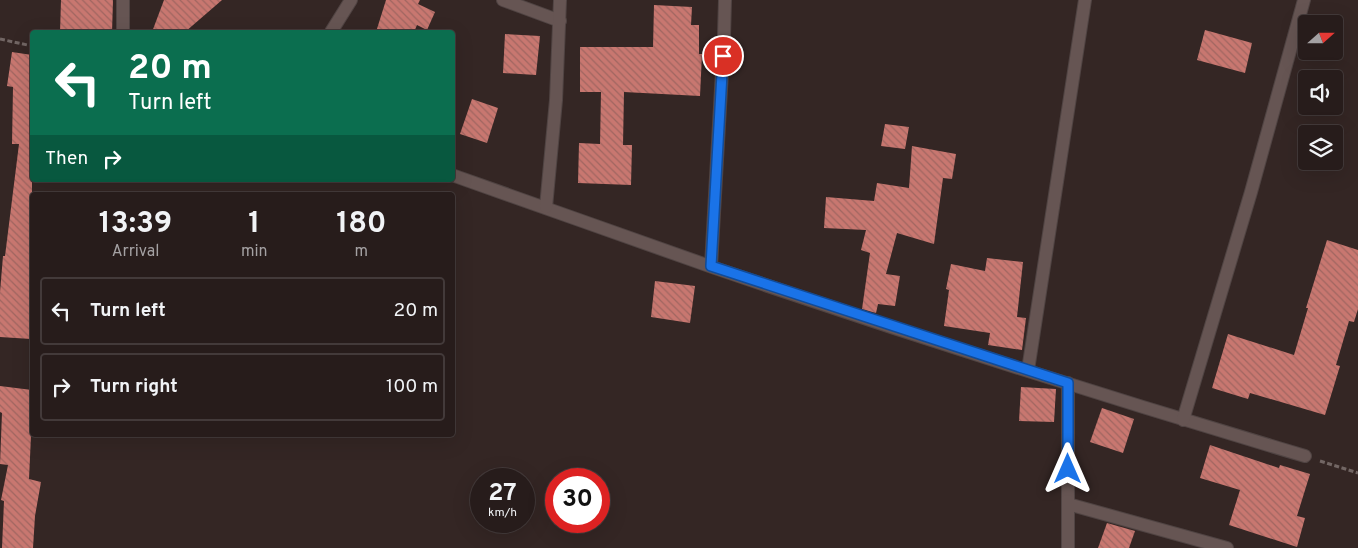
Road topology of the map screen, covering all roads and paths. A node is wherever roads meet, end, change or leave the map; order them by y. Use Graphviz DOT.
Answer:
graph roads {
  1 [pos="123,0"];
  2 [pos="351,0"];
  3 [pos="503,0"];
  4 [pos="560,0"];
  5 [pos="725,0"];
  6 [pos="1084,0"];
  7 [pos="1304,0"];
  8 [pos="560,21"];
  9 [pos="123,30"];
  10 [pos="332,30"];
  11 [pos="0,40"];
  12 [pos="30,46"];
  13 [pos="455,176"];
  14 [pos="546,207"];
  15 [pos="711,266"];
  16 [pos="1028,370"];
  17 [pos="1068,383"];
  18 [pos="1183,420"];
  19 [pos="1305,456"];
  20 [pos="1358,473"];
  21 [pos="1068,504"];
  22 [pos="1068,548"];
  23 [pos="1227,548"];
  1 -- 9 [label="street"];
  2 -- 10 [label="street"];
  3 -- 8 [label="street"];
  4 -- 8 [label="street"];
  5 -- 15 [label="street"];
  6 -- 16 [label="street"];
  7 -- 18 [label="street"];
  8 -- 14 [label="street"];
  11 -- 12 [label="path"];
  13 -- 14 [label="street"];
  14 -- 15 [label="street"];
  15 -- 16 [label="street"];
  16 -- 17 [label="street"];
  17 -- 18 [label="street"];
  17 -- 21 [label="street"];
  18 -- 19 [label="street"];
  19 -- 20 [label="path"];
  21 -- 22 [label="street"];
  21 -- 23 [label="street"];
}
